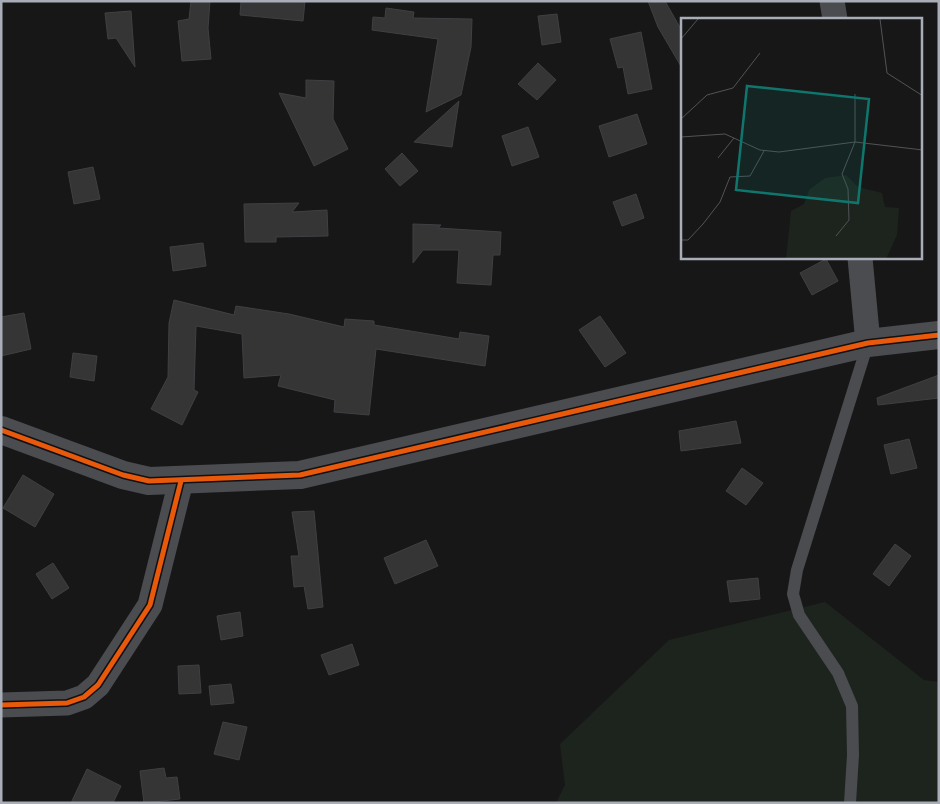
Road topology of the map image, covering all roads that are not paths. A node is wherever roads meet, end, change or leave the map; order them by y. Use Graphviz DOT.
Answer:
graph roads {
  1 [pos="832,1"];
  2 [pos="834,18"];
  3 [pos="860,259"];
  4 [pos="939,335"];
  5 [pos="868,343"];
  6 [pos="1,430"];
  7 [pos="181,481"];
  8 [pos="1,705"];
  9 [pos="850,803"];
  1 -- 2 [label="street"];
  3 -- 5 [label="street"];
  4 -- 5 [label="street"];
  5 -- 7 [label="street"];
  5 -- 9 [label="lane"];
  6 -- 7 [label="street"];
  7 -- 8 [label="street"];
}
